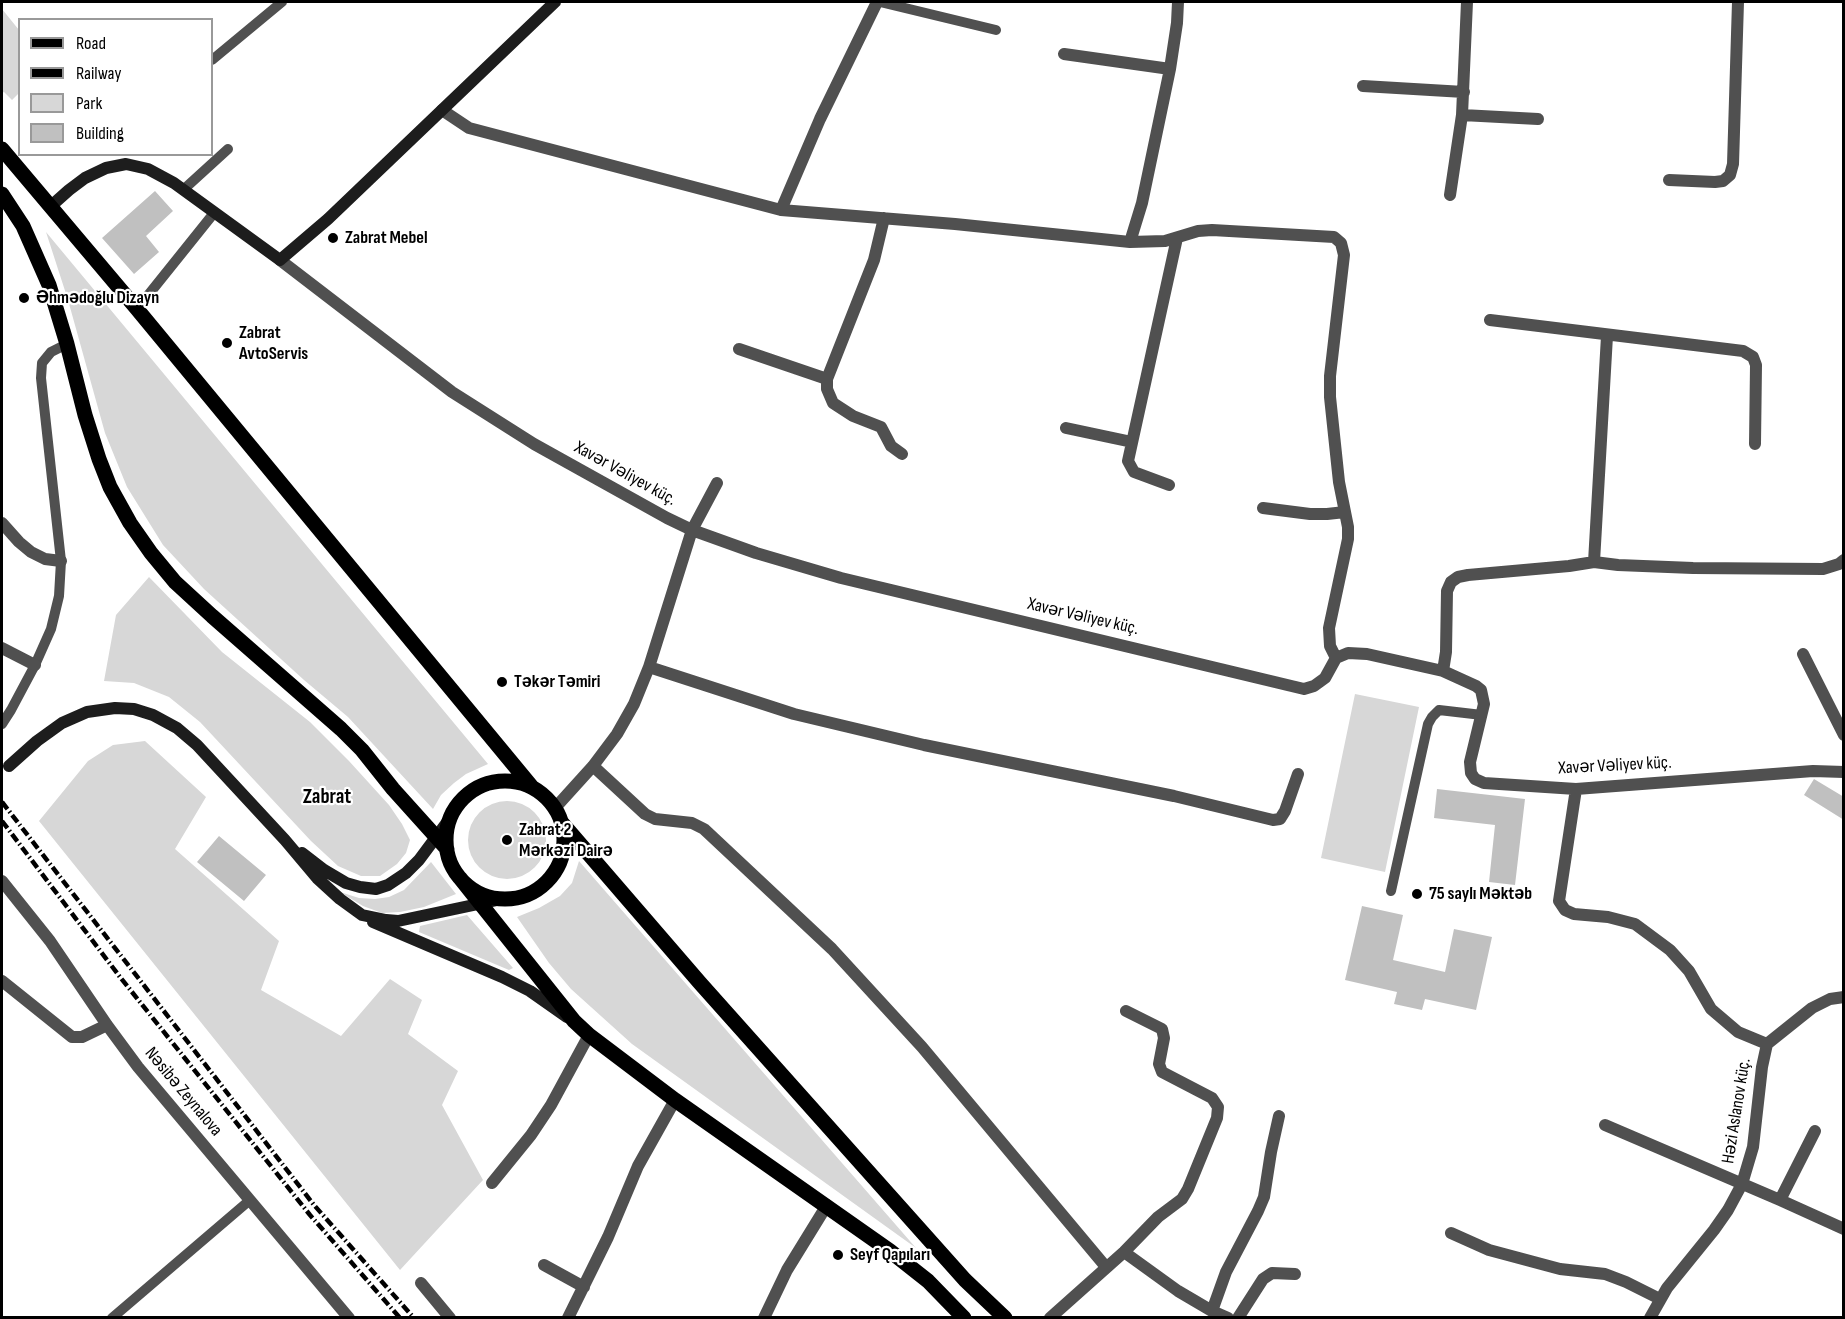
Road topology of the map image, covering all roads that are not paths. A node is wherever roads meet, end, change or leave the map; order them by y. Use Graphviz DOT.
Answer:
graph roads {
  1 [pos="282,2"];
  2 [pos="555,2"];
  3 [pos="879,2"];
  4 [pos="1178,2"];
  5 [pos="1467,2"];
  6 [pos="1738,2"];
  7 [pos="996,30"];
  8 [pos="1064,54"];
  9 [pos="213,59"];
  10 [pos="1170,69"];
  11 [pos="1363,86"];
  12 [pos="1464,92"];
  13 [pos="442,110"];
  14 [pos="1462,115"];
  15 [pos="1538,119"];
  16 [pos="2,149"];
  17 [pos="228,149"];
  18 [pos="127,159"];
  19 [pos="1669,180"];
  20 [pos="183,190"];
  21 [pos="2,194"];
  22 [pos="1450,195"];
  23 [pos="51,206"];
  24 [pos="781,210"];
  25 [pos="214,213"];
  26 [pos="884,218"];
  27 [pos="1177,238"];
  28 [pos="1130,242"];
  29 [pos="280,260"];
  30 [pos="137,309"];
  31 [pos="1490,320"];
  32 [pos="1607,336"];
  33 [pos="67,344"];
  34 [pos="739,349"];
  35 [pos="827,378"];
  36 [pos="1066,428"];
  37 [pos="1132,442"];
  38 [pos="1755,444"];
  39 [pos="902,454"];
  40 [pos="717,483"];
  41 [pos="1169,485"];
  42 [pos="1263,508"];
  43 [pos="1345,512"];
  44 [pos="2,523"];
  45 [pos="692,530"];
  46 [pos="1844,560"];
  47 [pos="61,561"];
  48 [pos="1594,562"];
  49 [pos="2,648"];
  50 [pos="1803,654"];
  51 [pos="1336,658"];
  52 [pos="35,665"];
  53 [pos="649,667"];
  54 [pos="1443,671"];
  55 [pos="1482,715"];
  56 [pos="2,724"];
  57 [pos="1844,735"];
  58 [pos="9,766"];
  59 [pos="593,766"];
  60 [pos="1844,772"];
  61 [pos="1298,774"];
  62 [pos="532,787"];
  63 [pos="1576,789"];
  64 [pos="555,808"];
  65 [pos="562,823"];
  66 [pos="285,840"];
  67 [pos="442,843"];
  68 [pos="460,878"];
  69 [pos="2,881"];
  70 [pos="1391,891"];
  71 [pos="502,899"];
  72 [pos="479,903"];
  73 [pos="362,915"];
  74 [pos="2,981"];
  75 [pos="1844,998"];
  76 [pos="1126,1011"];
  77 [pos="574,1021"];
  78 [pos="107,1025"];
  79 [pos="589,1035"];
  80 [pos="1767,1044"];
  81 [pos="675,1100"];
  82 [pos="1279,1116"];
  83 [pos="1605,1125"];
  84 [pos="1815,1131"];
  85 [pos="492,1183"];
  86 [pos="1742,1184"];
  87 [pos="250,1200"];
  88 [pos="1780,1200"];
  89 [pos="826,1205"];
  90 [pos="1842,1225"];
  91 [pos="1451,1233"];
  92 [pos="1124,1252"];
  93 [pos="544,1265"];
  94 [pos="1106,1267"];
  95 [pos="1295,1274"];
  96 [pos="421,1283"];
  97 [pos="584,1287"];
  98 [pos="1660,1299"];
  99 [pos="1212,1311"];
  100 [pos="112,1317"];
  101 [pos="350,1317"];
  102 [pos="450,1317"];
  103 [pos="568,1317"];
  104 [pos="764,1317"];
  105 [pos="964,1317"];
  106 [pos="1005,1317"];
  107 [pos="1050,1317"];
  108 [pos="1228,1317"];
  109 [pos="1238,1317"];
  110 [pos="1650,1317"];
  1 -- 9 [label="lane"];
  2 -- 13 [label="street"];
  3 -- 7 [label="lane"];
  3 -- 24 [label="street"];
  4 -- 10 [label="street"];
  5 -- 12 [label="street"];
  6 -- 19 [label="street"];
  8 -- 10 [label="street"];
  10 -- 28 [label="street"];
  11 -- 12 [label="street"];
  12 -- 14 [label="street"];
  13 -- 24 [label="street"];
  13 -- 29 [label="street"];
  14 -- 15 [label="street"];
  14 -- 22 [label="street"];
  16 -- 23 [label="main road"];
  17 -- 20 [label="lane"];
  18 -- 20 [label="street, Xavər Vəliyev küç."];
  18 -- 23 [label="street, Xavər Vəliyev küç."];
  20 -- 25 [label="street, Xavər Vəliyev küç."];
  21 -- 33 [label="main road"];
  23 -- 30 [label="main road"];
  24 -- 26 [label="street"];
  25 -- 29 [label="street, Xavər Vəliyev küç."];
  25 -- 30 [label="lane"];
  26 -- 28 [label="street"];
  26 -- 35 [label="street"];
  27 -- 28 [label="street"];
  27 -- 37 [label="street"];
  27 -- 43 [label="street"];
  29 -- 45 [label="street, Xavər Vəliyev küç."];
  30 -- 62 [label="main road"];
  31 -- 32 [label="street"];
  32 -- 38 [label="street"];
  32 -- 48 [label="street"];
  33 -- 47 [label="lane"];
  33 -- 67 [label="main road"];
  34 -- 35 [label="street"];
  35 -- 39 [label="street"];
  36 -- 37 [label="street"];
  37 -- 41 [label="street"];
  40 -- 45 [label="street"];
  42 -- 43 [label="street"];
  43 -- 51 [label="street"];
  44 -- 47 [label="street"];
  45 -- 51 [label="street, Xavər Vəliyev küç."];
  45 -- 53 [label="street"];
  46 -- 48 [label="street"];
  47 -- 52 [label="lane"];
  48 -- 54 [label="street"];
  49 -- 52 [label="street"];
  50 -- 57 [label="street"];
  51 -- 54 [label="street, Xavər Vəliyev küç."];
  52 -- 56 [label="lane"];
  53 -- 59 [label="street"];
  53 -- 61 [label="street"];
  54 -- 55 [label="street, Xavər Vəliyev küç."];
  55 -- 63 [label="street, Xavər Vəliyev küç."];
  55 -- 70 [label="lane"];
  58 -- 66 [label="street"];
  59 -- 64 [label="street"];
  59 -- 94 [label="street"];
  60 -- 63 [label="street, Xavər Vəliyev küç."];
  62 -- 64 [label="main road"];
  62 -- 67 [label="main road"];
  63 -- 80 [label="street"];
  64 -- 65 [label="main road"];
  65 -- 71 [label="main road"];
  65 -- 106 [label="main road"];
  66 -- 67 [label="street"];
  66 -- 73 [label="street"];
  67 -- 68 [label="main road"];
  68 -- 71 [label="main road"];
  68 -- 72 [label="main road"];
  69 -- 78 [label="street, Nəsibə Zeynalova"];
  71 -- 72 [label="street"];
  72 -- 73 [label="street"];
  72 -- 77 [label="main road"];
  73 -- 77 [label="street"];
  74 -- 78 [label="street"];
  75 -- 80 [label="street, Həzi Aslanov küç."];
  76 -- 92 [label="street"];
  77 -- 79 [label="main road"];
  78 -- 87 [label="street, Nəsibə Zeynalova"];
  79 -- 81 [label="main road"];
  79 -- 85 [label="street"];
  80 -- 86 [label="street, Həzi Aslanov küç."];
  81 -- 89 [label="main road"];
  81 -- 97 [label="street"];
  82 -- 99 [label="street"];
  83 -- 86 [label="street"];
  84 -- 88 [label="street"];
  86 -- 88 [label="street"];
  86 -- 98 [label="street, Həzi Aslanov küç."];
  87 -- 100 [label="lane"];
  87 -- 101 [label="street, Nəsibə Zeynalova"];
  88 -- 90 [label="street"];
  89 -- 104 [label="street"];
  89 -- 105 [label="main road"];
  91 -- 98 [label="street"];
  92 -- 94 [label="street"];
  92 -- 99 [label="street"];
  93 -- 97 [label="street"];
  94 -- 107 [label="street"];
  95 -- 109 [label="street"];
  96 -- 102 [label="street"];
  97 -- 103 [label="street"];
  98 -- 110 [label="street, Həzi Aslanov küç."];
  99 -- 108 [label="street"];
}
